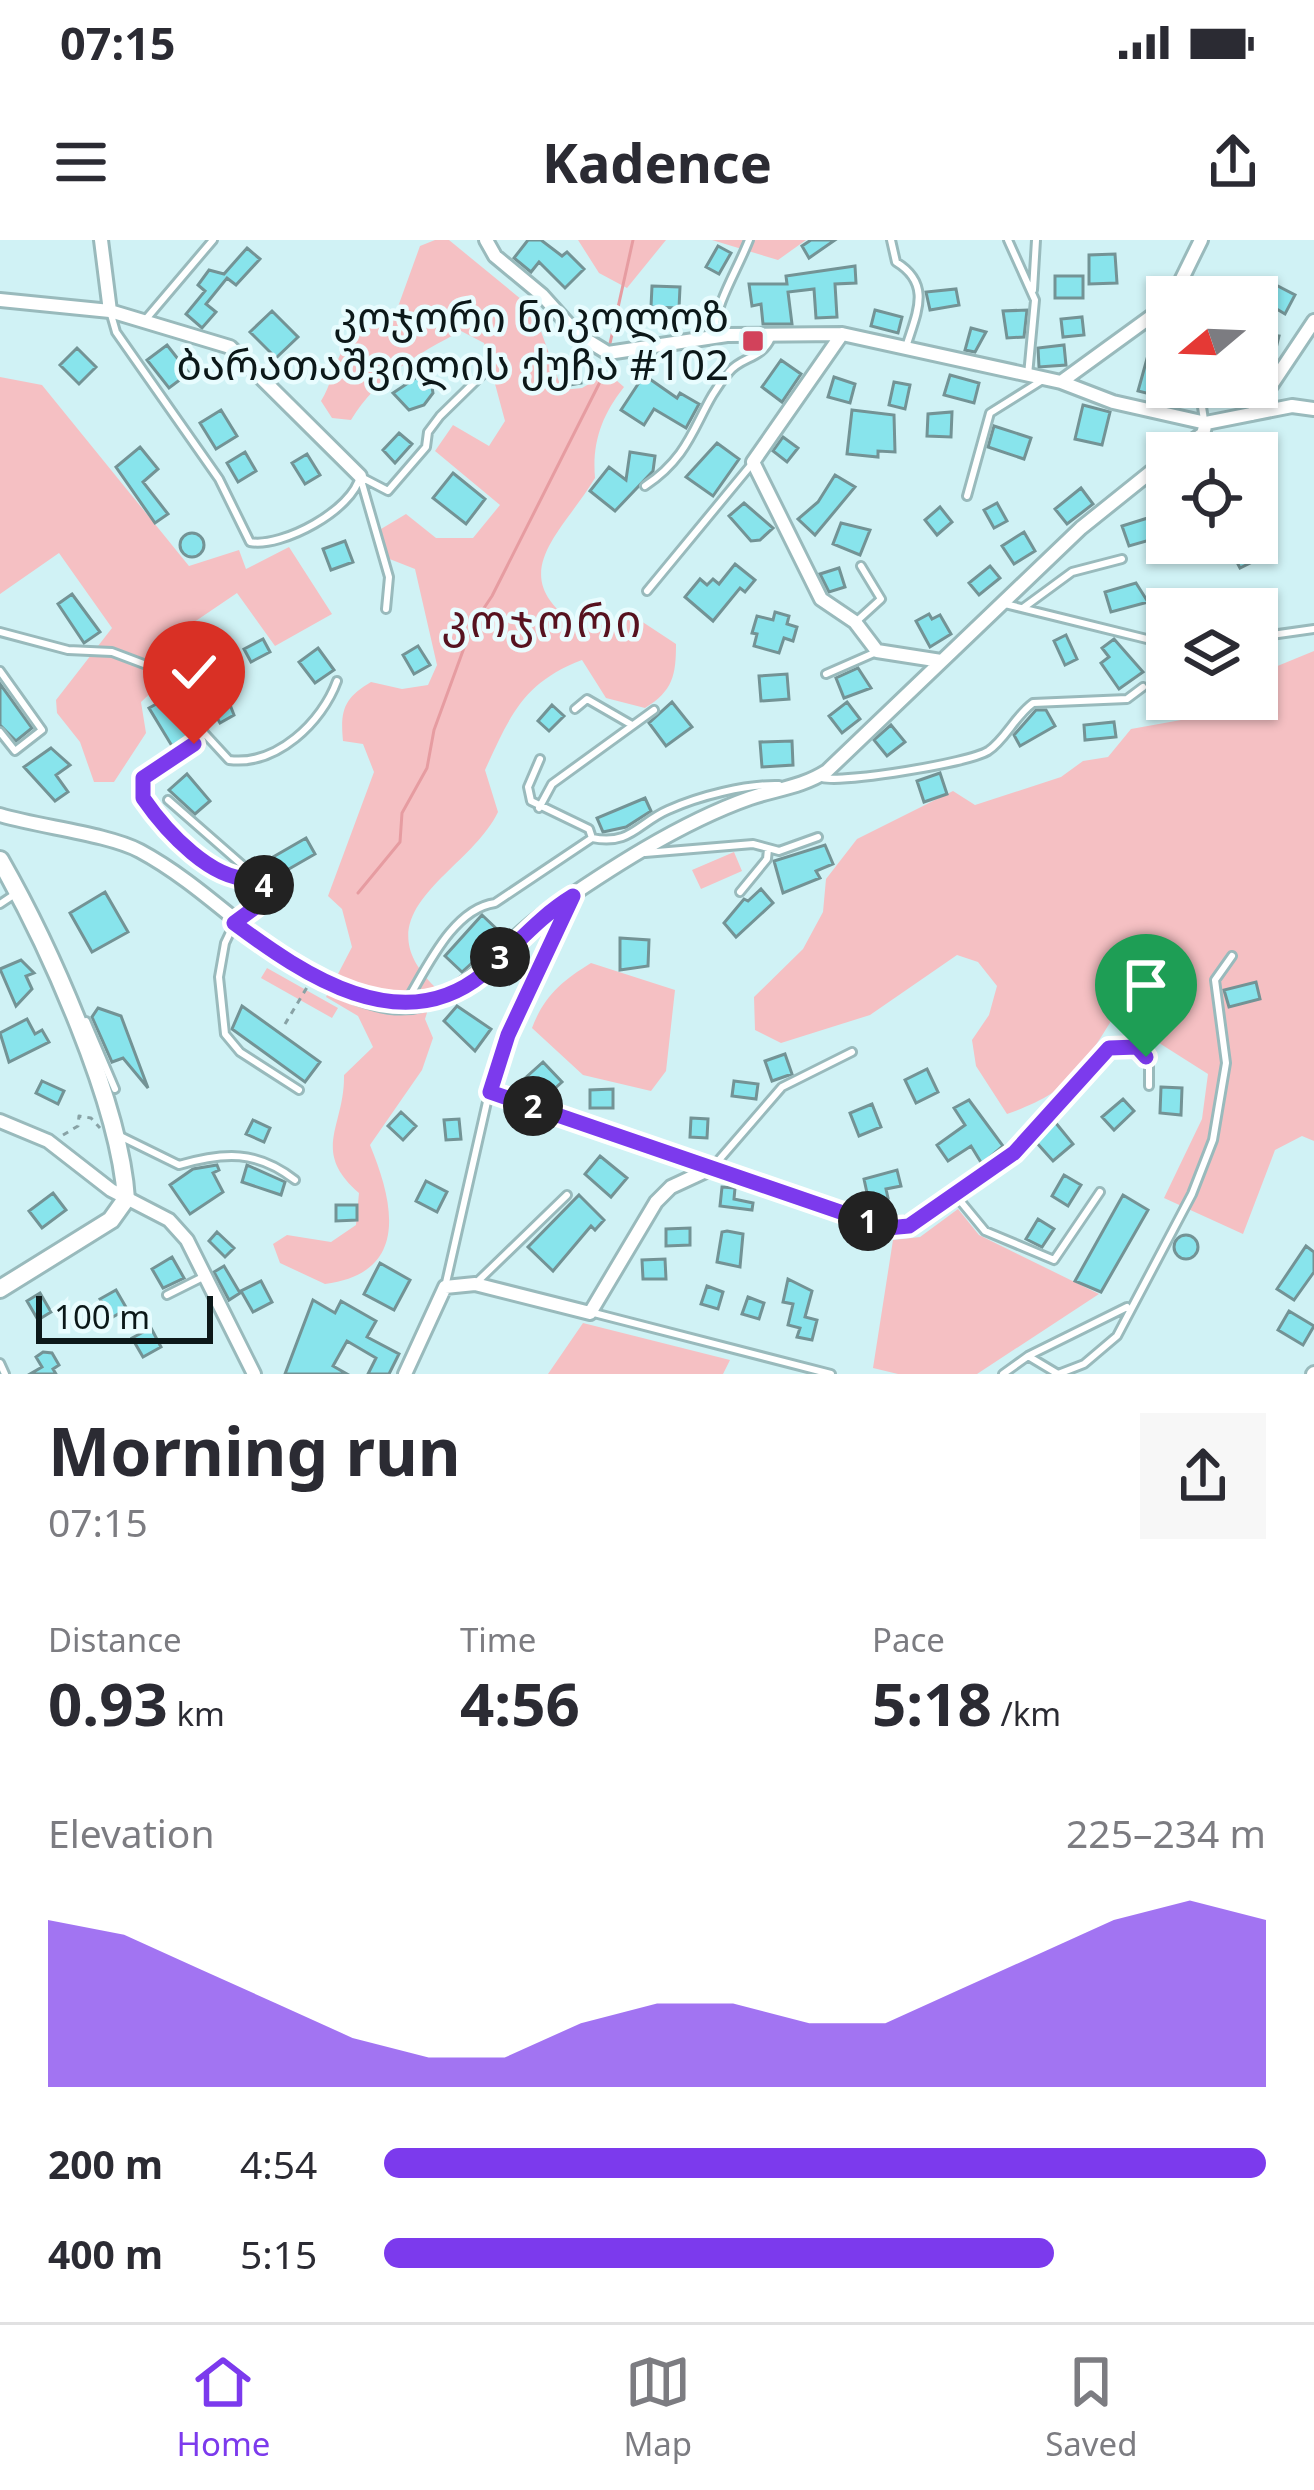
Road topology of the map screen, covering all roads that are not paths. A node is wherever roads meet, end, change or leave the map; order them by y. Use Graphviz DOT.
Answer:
graph roads {
  1 [pos="101,240"];
  2 [pos="214,240"];
  3 [pos="487,240"];
  4 [pos="749,240"];
  5 [pos="891,240"];
  6 [pos="1008,240"];
  7 [pos="1036,240"];
  8 [pos="1201,240"];
  9 [pos="1183,276"];
  10 [pos="1033,294"];
  11 [pos="0,300"];
  12 [pos="110,311"];
  13 [pos="146,319"];
  14 [pos="1146,319"];
  15 [pos="1314,322"];
  16 [pos="773,333"];
  17 [pos="842,334"];
  18 [pos="713,336"];
  19 [pos="906,346"];
  20 [pos="489,368"];
  21 [pos="1028,375"];
  22 [pos="1043,380"];
  23 [pos="1061,382"];
  24 [pos="1203,408"];
  25 [pos="1314,409"];
  26 [pos="1252,414"];
  27 [pos="1206,423"];
  28 [pos="1204,432"];
  29 [pos="753,462"];
  30 [pos="360,476"];
  31 [pos="1146,476"];
  32 [pos="645,486"];
  33 [pos="967,496"];
  34 [pos="1122,559"];
  35 [pos="861,566"];
  36 [pos="647,591"];
  37 [pos="1002,604"];
  38 [pos="1023,608"];
  39 [pos="386,609"];
  40 [pos="855,622"];
  41 [pos="1314,629"];
  42 [pos="0,632"];
  43 [pos="1278,634"];
  44 [pos="1146,639"];
  45 [pos="878,651"];
  46 [pos="941,661"];
  47 [pos="0,671"];
  48 [pos="826,674"];
  49 [pos="337,681"];
  50 [pos="1143,687"];
  51 [pos="575,710"];
  52 [pos="654,710"];
  53 [pos="632,725"];
  54 [pos="0,732"];
  55 [pos="205,734"];
  56 [pos="540,759"];
  57 [pos="817,777"];
  58 [pos="794,787"];
  59 [pos="168,800"];
  60 [pos="539,808"];
  61 [pos="0,815"];
  62 [pos="818,837"];
  63 [pos="592,838"];
  64 [pos="768,849"];
  65 [pos="642,854"];
  66 [pos="0,860"];
  67 [pos="256,878"];
  68 [pos="18,892"];
  69 [pos="740,892"];
  70 [pos="573,896"];
  71 [pos="0,904"];
  72 [pos="234,923"];
  73 [pos="1232,956"];
  74 [pos="405,1004"];
  75 [pos="71,1012"];
  76 [pos="852,1052"];
  77 [pos="1149,1086"];
  78 [pos="115,1089"];
  79 [pos="299,1090"];
  80 [pos="490,1092"];
  81 [pos="0,1121"];
  82 [pos="108,1130"];
  83 [pos="1028,1136"];
  84 [pos="712,1168"];
  85 [pos="295,1180"];
  86 [pos="1100,1192"];
  87 [pos="954,1194"];
  88 [pos="567,1195"];
  89 [pos="126,1199"];
  90 [pos="205,1276"];
  91 [pos="475,1284"];
  92 [pos="445,1286"];
  93 [pos="0,1289"];
  94 [pos="167,1295"];
  95 [pos="1129,1306"];
  96 [pos="590,1312"];
  97 [pos="1028,1356"];
  98 [pos="0,1363"];
  99 [pos="5,1374"];
  100 [pos="254,1374"];
  101 [pos="405,1374"];
  102 [pos="831,1374"];
  103 [pos="1003,1374"];
  1 -- 12 [label="street"];
  2 -- 13 [label="lane"];
  3 -- 18 [label="street"];
  4 -- 18 [label="lane"];
  5 -- 19 [label="lane"];
  6 -- 10 [label="lane"];
  7 -- 10 [label="lane"];
  8 -- 9 [label="street"];
  10 -- 21 [label="lane"];
  11 -- 12 [label="street"];
  12 -- 13 [label="street"];
  12 -- 30 [label="lane"];
  13 -- 30 [label="street"];
  14 -- 23 [label="street"];
  15 -- 26 [label="street"];
  16 -- 17 [label="street"];
  16 -- 18 [label="street"];
  16 -- 32 [label="lane"];
  17 -- 19 [label="street"];
  17 -- 29 [label="street"];
  19 -- 21 [label="street"];
  20 -- 30 [label="lane"];
  21 -- 22 [label="street"];
  22 -- 23 [label="street"];
  22 -- 33 [label="lane"];
  23 -- 27 [label="street"];
  24 -- 27 [label="lane"];
  25 -- 26 [label="street"];
  26 -- 27 [label="street"];
  27 -- 28 [label="street"];
  29 -- 36 [label="lane"];
  29 -- 40 [label="street"];
  30 -- 39 [label="lane"];
  31 -- 37 [label="street"];
  34 -- 38 [label="lane"];
  35 -- 40 [label="lane"];
  37 -- 38 [label="lane"];
  37 -- 46 [label="street"];
  38 -- 44 [label="lane"];
  40 -- 45 [label="street"];
  41 -- 43 [label="lane"];
  42 -- 55 [label="lane"];
  45 -- 46 [label="street"];
  45 -- 48 [label="lane"];
  46 -- 57 [label="street"];
  47 -- 54 [label="lane"];
  49 -- 55 [label="lane"];
  50 -- 57 [label="lane"];
  51 -- 53 [label="lane"];
  52 -- 53 [label="lane"];
  53 -- 60 [label="lane"];
  55 -- 67 [label="lane"];
  56 -- 60 [label="lane"];
  57 -- 58 [label="street"];
  58 -- 63 [label="lane"];
  58 -- 65 [label="street"];
  59 -- 67 [label="lane"];
  60 -- 63 [label="lane"];
  61 -- 72 [label="street"];
  62 -- 64 [label="lane"];
  63 -- 74 [label="lane"];
  64 -- 65 [label="lane"];
  64 -- 69 [label="lane"];
  65 -- 70 [label="street"];
  66 -- 68 [label="main road"];
  67 -- 72 [label="lane"];
  68 -- 71 [label="lane"];
  68 -- 75 [label="main road"];
  70 -- 74 [label="street"];
  70 -- 80 [label="lane"];
  72 -- 74 [label="street"];
  72 -- 79 [label="lane"];
  73 -- 95 [label="lane"];
  75 -- 78 [label="lane"];
  75 -- 82 [label="main road"];
  76 -- 84 [label="lane"];
  77 -- 83 [label="lane"];
  80 -- 84 [label="lane"];
  80 -- 92 [label="lane"];
  81 -- 89 [label="street"];
  82 -- 85 [label="lane"];
  82 -- 89 [label="main road"];
  83 -- 87 [label="street"];
  84 -- 87 [label="street"];
  84 -- 96 [label="street"];
  86 -- 87 [label="lane"];
  88 -- 91 [label="lane"];
  89 -- 90 [label="street"];
  89 -- 93 [label="main road"];
  90 -- 94 [label="lane"];
  90 -- 100 [label="street"];
  91 -- 92 [label="street"];
  91 -- 96 [label="street"];
  92 -- 101 [label="street"];
  95 -- 97 [label="lane"];
  95 -- 97 [label="lane"];
  96 -- 102 [label="lane"];
  97 -- 103 [label="lane"];
  98 -- 99 [label="lane"];
}
